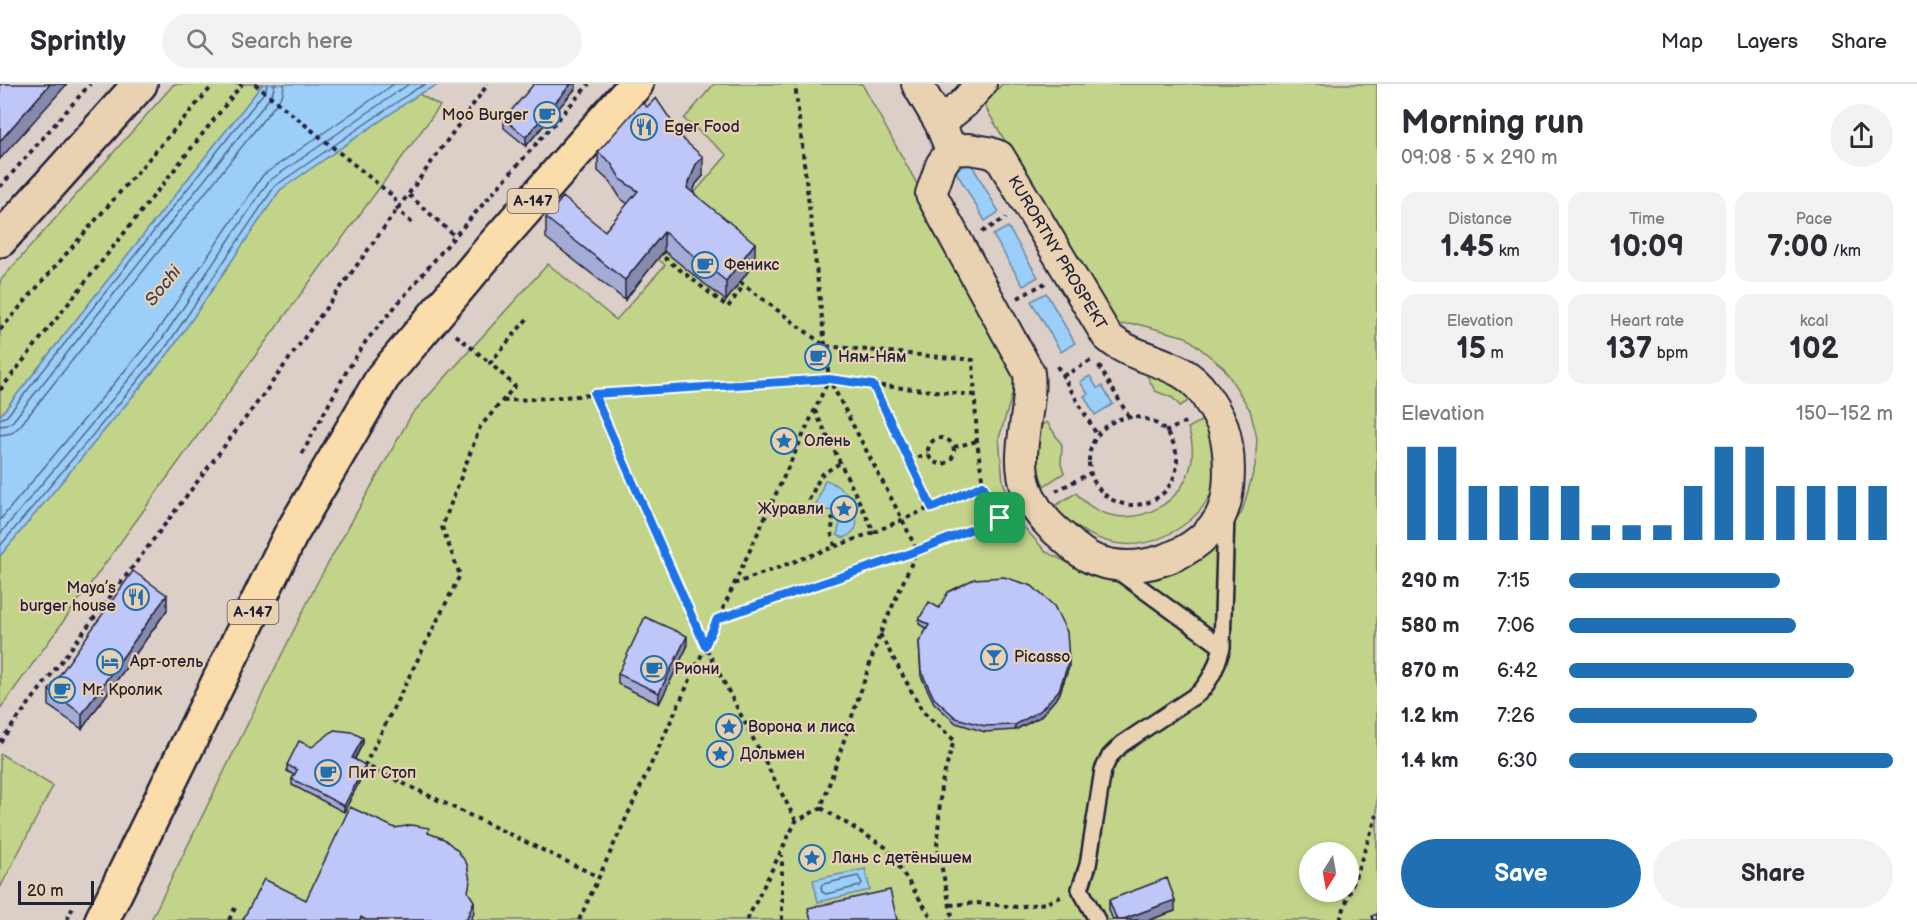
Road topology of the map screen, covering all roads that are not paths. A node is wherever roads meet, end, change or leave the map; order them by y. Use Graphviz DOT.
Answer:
graph roads {
  1 [pos="140,84"];
  2 [pos="636,84"];
  3 [pos="917,84"];
  4 [pos="981,84"];
  5 [pos="940,123"];
  6 [pos="951,150"];
  7 [pos="0,240"];
  8 [pos="1227,497"];
  9 [pos="1107,564"];
  10 [pos="1222,647"];
  11 [pos="102,920"];
  12 [pos="1097,920"];
  1 -- 7 [label="main road"];
  2 -- 11 [label="main road, А-147"];
  3 -- 5 [label="street"];
  4 -- 5 [label="street"];
  5 -- 6 [label="street"];
  6 -- 8 [label="street, KURORTNY PROSPEKT"];
  6 -- 9 [label="street, KURORTNY PROSPEKT"];
  8 -- 9 [label="street, KURORTNY PROSPEKT"];
  8 -- 10 [label="lane"];
  9 -- 10 [label="lane"];
  10 -- 12 [label="lane"];
}
